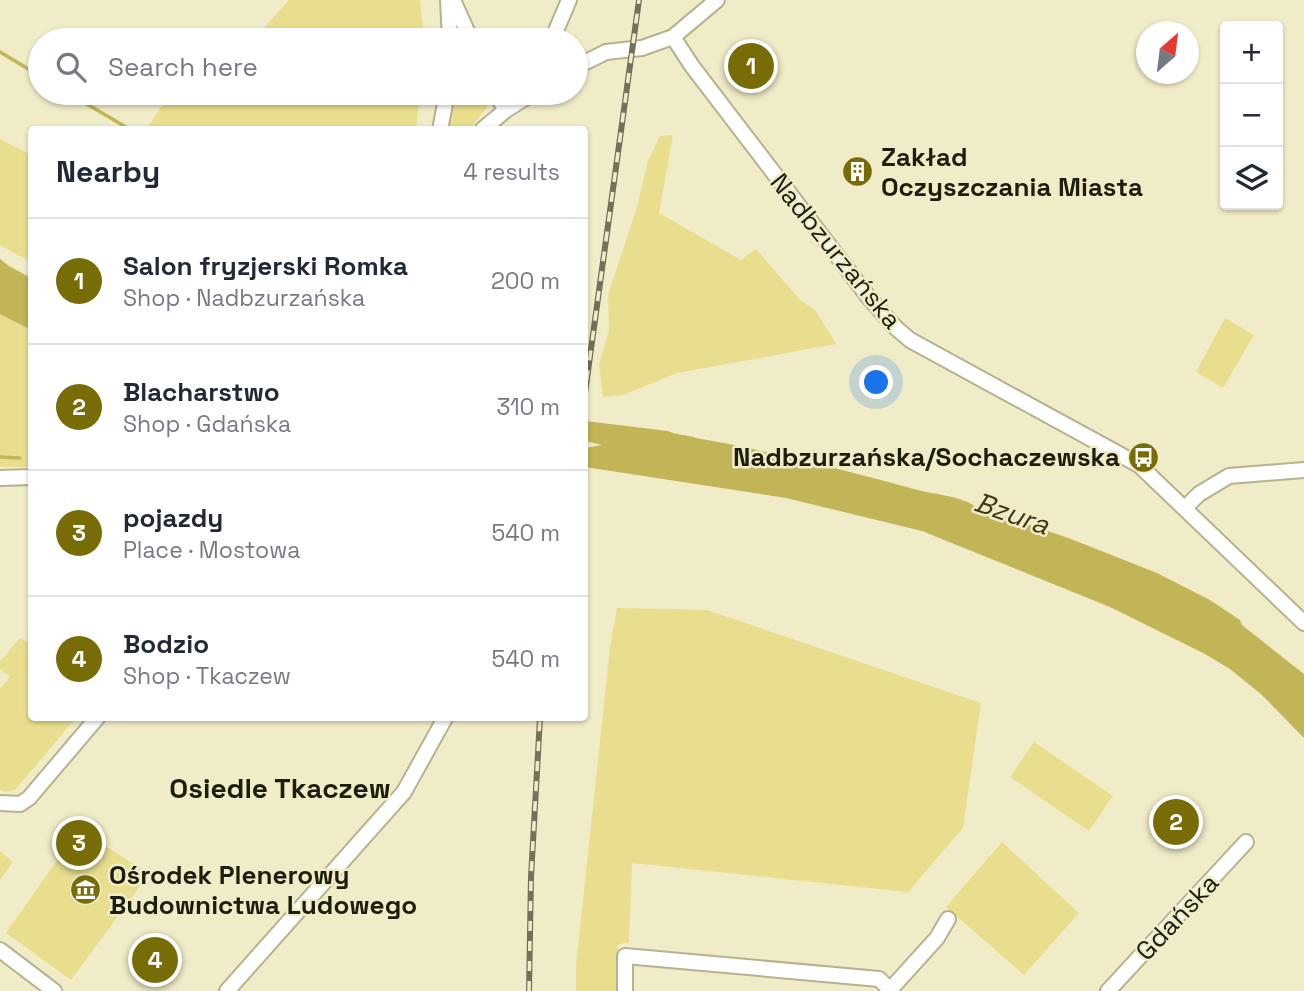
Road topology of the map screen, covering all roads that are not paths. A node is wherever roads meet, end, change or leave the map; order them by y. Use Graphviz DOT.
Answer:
graph roads {
  1 [pos="448,0"];
  2 [pos="453,0"];
  3 [pos="569,0"];
  4 [pos="717,0"];
  5 [pos="455,18"];
  6 [pos="453,28"];
  7 [pos="462,28"];
  8 [pos="557,28"];
  9 [pos="673,37"];
  10 [pos="588,61"];
  11 [pos="445,105"];
  12 [pos="503,105"];
  13 [pos="514,105"];
  14 [pos="506,110"];
  15 [pos="441,126"];
  16 [pos="487,126"];
  17 [pos="1304,470"];
  18 [pos="28,477"];
  19 [pos="0,478"];
  20 [pos="1185,508"];
  21 [pos="1304,623"];
  22 [pos="94,721"];
  23 [pos="443,721"];
  24 [pos="0,803"];
  25 [pos="1246,842"];
  26 [pos="948,919"];
  27 [pos="0,950"];
  28 [pos="889,990"];
  29 [pos="54,991"];
  30 [pos="227,991"];
  31 [pos="625,991"];
  32 [pos="1108,991"];
  1 -- 5 [label="street"];
  2 -- 5 [label="street"];
  3 -- 8 [label="street"];
  4 -- 9 [label="street"];
  5 -- 6 [label="street"];
  5 -- 7 [label="street"];
  9 -- 10 [label="street"];
  9 -- 20 [label="street, Nadbzurzańska"];
  11 -- 15 [label="street"];
  12 -- 14 [label="street"];
  13 -- 14 [label="street"];
  14 -- 16 [label="street"];
  17 -- 20 [label="street"];
  18 -- 19 [label="street"];
  20 -- 21 [label="street, Nadbzurzańska"];
  22 -- 24 [label="street"];
  23 -- 30 [label="street"];
  25 -- 32 [label="street, Gdańska"];
  26 -- 28 [label="street"];
  27 -- 29 [label="street"];
  28 -- 31 [label="street"];
}
